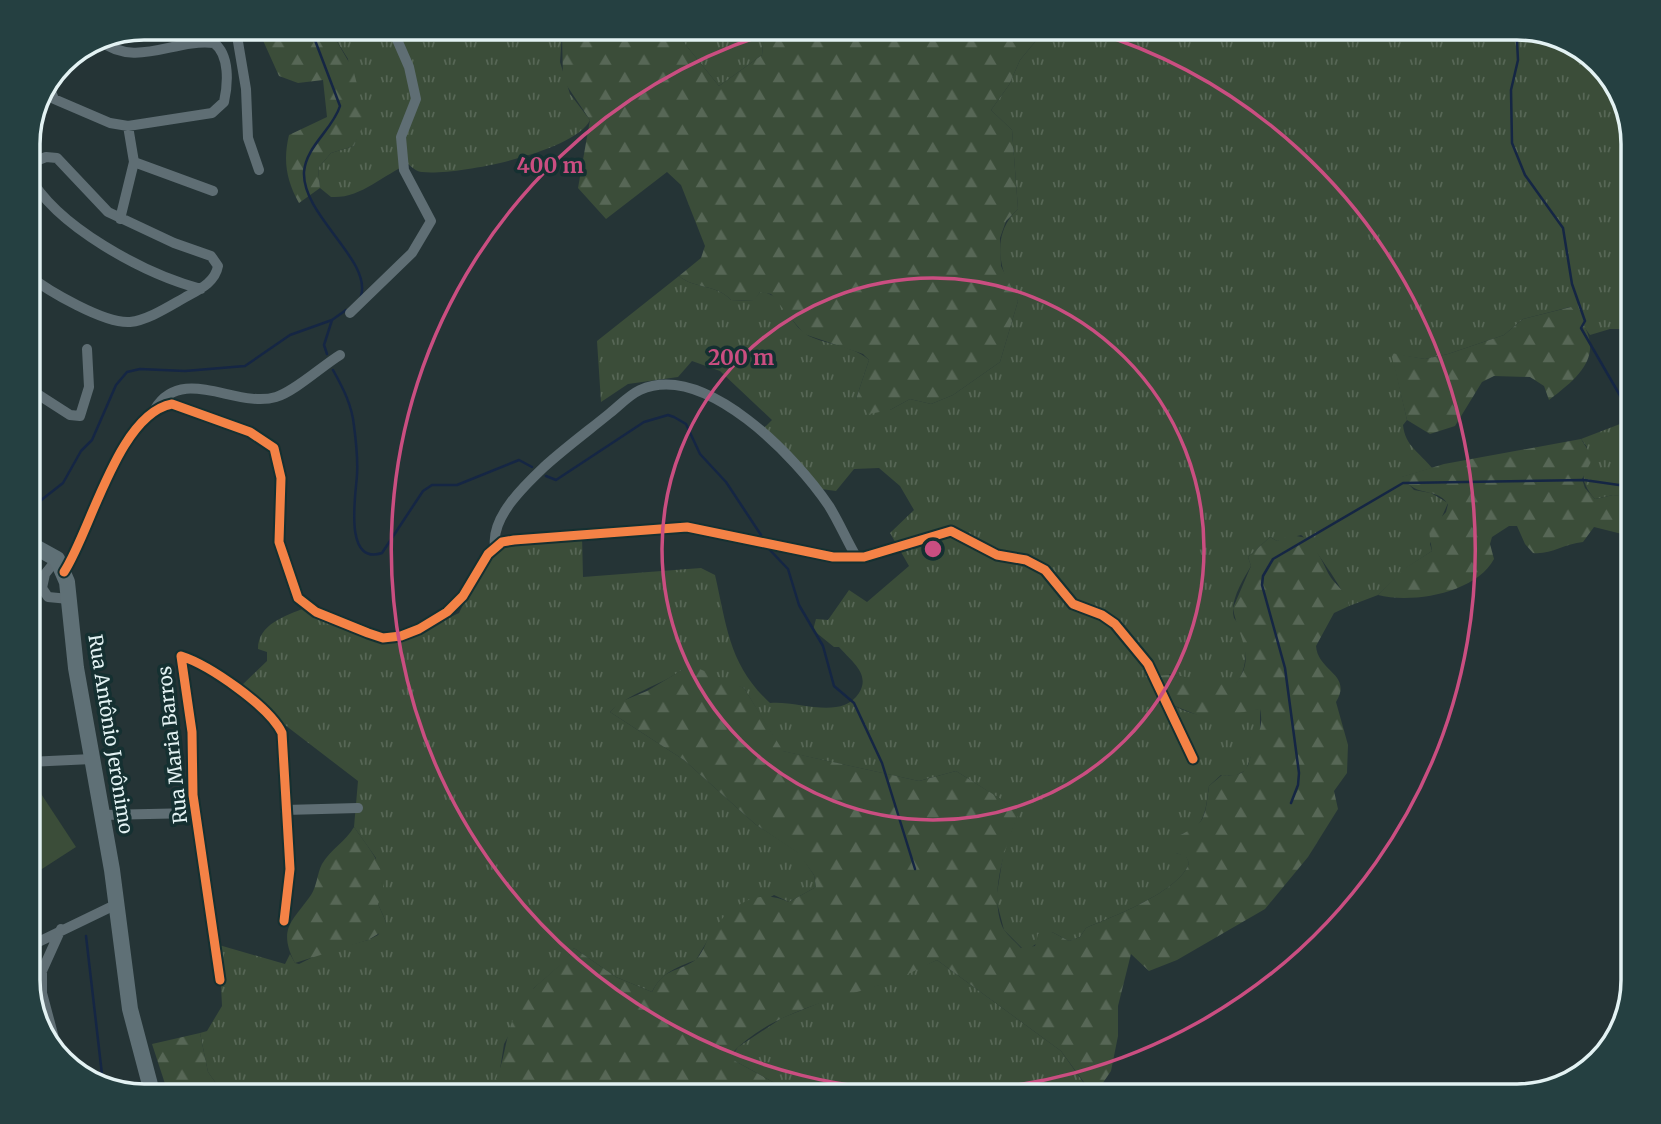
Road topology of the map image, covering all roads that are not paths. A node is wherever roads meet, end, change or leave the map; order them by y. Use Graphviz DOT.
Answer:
graph roads {
  1 [pos="238,40"];
  2 [pos="397,40"];
  3 [pos="112,46"];
  4 [pos="53,96"];
  5 [pos="128,126"];
  6 [pos="40,159"];
  7 [pos="134,162"];
  8 [pos="259,170"];
  9 [pos="40,190"];
  10 [pos="213,191"];
  11 [pos="120,219"];
  12 [pos="40,283"];
  13 [pos="205,286"];
  14 [pos="350,313"];
  15 [pos="87,349"];
  16 [pos="340,355"];
  17 [pos="40,396"];
  18 [pos="152,415"];
  19 [pos="495,546"];
  20 [pos="40,551"];
  21 [pos="856,558"];
  22 [pos="60,565"];
  23 [pos="40,580"];
  24 [pos="40,589"];
  25 [pos="69,599"];
  26 [pos="92,759"];
  27 [pos="1193,759"];
  28 [pos="40,761"];
  29 [pos="358,808"];
  30 [pos="285,810"];
  31 [pos="195,813"];
  32 [pos="103,815"];
  33 [pos="117,904"];
  34 [pos="284,921"];
  35 [pos="61,929"];
  36 [pos="40,940"];
  37 [pos="220,979"];
  38 [pos="41,991"];
  39 [pos="42,998"];
  40 [pos="49,1021"];
  41 [pos="150,1084"];
  1 -- 8 [label="street"];
  2 -- 14 [label="street"];
  3 -- 5 [label="street"];
  4 -- 5 [label="street"];
  5 -- 7 [label="street"];
  6 -- 11 [label="street"];
  7 -- 10 [label="street"];
  7 -- 11 [label="street"];
  9 -- 13 [label="street"];
  11 -- 13 [label="street"];
  12 -- 13 [label="street"];
  15 -- 17 [label="street"];
  16 -- 18 [label="street"];
  18 -- 19 [label="street"];
  18 -- 22 [label="street"];
  19 -- 21 [label="street"];
  19 -- 21 [label="street"];
  20 -- 22 [label="main road"];
  21 -- 27 [label="street"];
  22 -- 23 [label="street"];
  22 -- 25 [label="main road, Rua Antônio Jerônimo"];
  24 -- 25 [label="street"];
  25 -- 26 [label="main road, Rua Antônio Jerônimo"];
  26 -- 28 [label="street"];
  26 -- 32 [label="main road, Rua Antônio Jerônimo"];
  29 -- 30 [label="street"];
  30 -- 31 [label="street, Rua Maria Barros"];
  30 -- 34 [label="street, Rua Maria Barros"];
  31 -- 32 [label="street"];
  31 -- 37 [label="street, Rua Maria Barros"];
  32 -- 33 [label="main road, Rua Antônio Jerônimo"];
  33 -- 35 [label="street"];
  33 -- 41 [label="main road, Rua Antônio Jerônimo"];
  35 -- 36 [label="street"];
  35 -- 38 [label="street"];
  39 -- 40 [label="street"];
}
